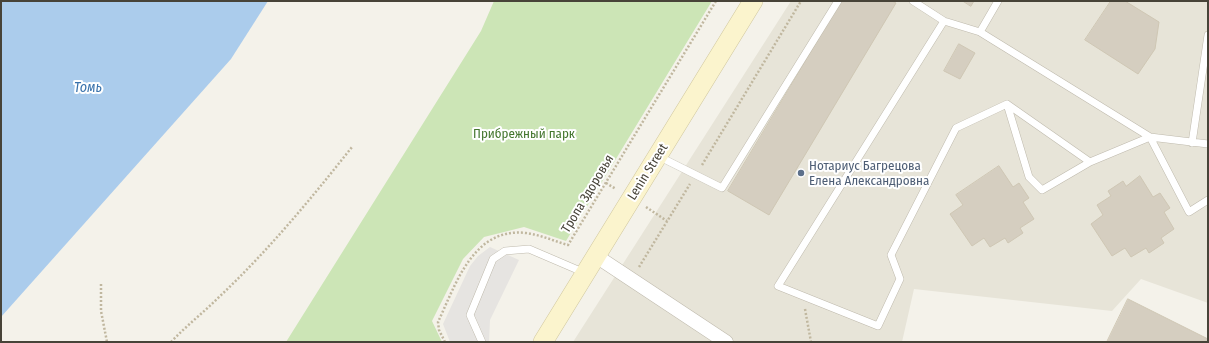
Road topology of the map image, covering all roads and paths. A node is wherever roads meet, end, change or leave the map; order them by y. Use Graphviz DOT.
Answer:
graph roads {
  1 [pos="716,1"];
  2 [pos="753,1"];
  3 [pos="801,1"];
  4 [pos="838,1"];
  5 [pos="913,1"];
  6 [pos="998,1"];
  7 [pos="944,21"];
  8 [pos="980,32"];
  9 [pos="1208,35"];
  10 [pos="1007,104"];
  11 [pos="1150,137"];
  12 [pos="1192,143"];
  13 [pos="1208,144"];
  14 [pos="352,147"];
  15 [pos="658,156"];
  16 [pos="1090,162"];
  17 [pos="695,175"];
  18 [pos="1208,200"];
  19 [pos="596,256"];
  20 [pos="586,273"];
  21 [pos="632,280"];
  22 [pos="101,284"];
  23 [pos="803,296"];
  24 [pos="107,342"];
  25 [pos="171,342"];
  26 [pos="445,342"];
  27 [pos="482,342"];
  28 [pos="543,342"];
  29 [pos="726,342"];
  30 [pos="811,342"];
  1 -- 26 [label="path, Тропа Здоровья"];
  2 -- 15 [label="street, Lenin Street"];
  3 -- 17 [label="path"];
  4 -- 17 [label="lane"];
  5 -- 7 [label="lane"];
  6 -- 8 [label="lane"];
  7 -- 8 [label="lane"];
  7 -- 23 [label="lane"];
  8 -- 11 [label="lane"];
  9 -- 12 [label="lane"];
  10 -- 16 [label="lane"];
  10 -- 16 [label="lane"];
  10 -- 23 [label="lane"];
  11 -- 12 [label="lane"];
  11 -- 16 [label="lane"];
  11 -- 18 [label="lane"];
  12 -- 13 [label="lane"];
  14 -- 25 [label="path"];
  15 -- 17 [label="lane"];
  15 -- 19 [label="street, Lenin Street"];
  17 -- 21 [label="path"];
  19 -- 20 [label="street, Lenin Street"];
  19 -- 21 [label="street"];
  20 -- 27 [label="lane"];
  20 -- 28 [label="street, Lenin Street"];
  21 -- 29 [label="street"];
  22 -- 24 [label="path"];
  23 -- 30 [label="path"];
}
